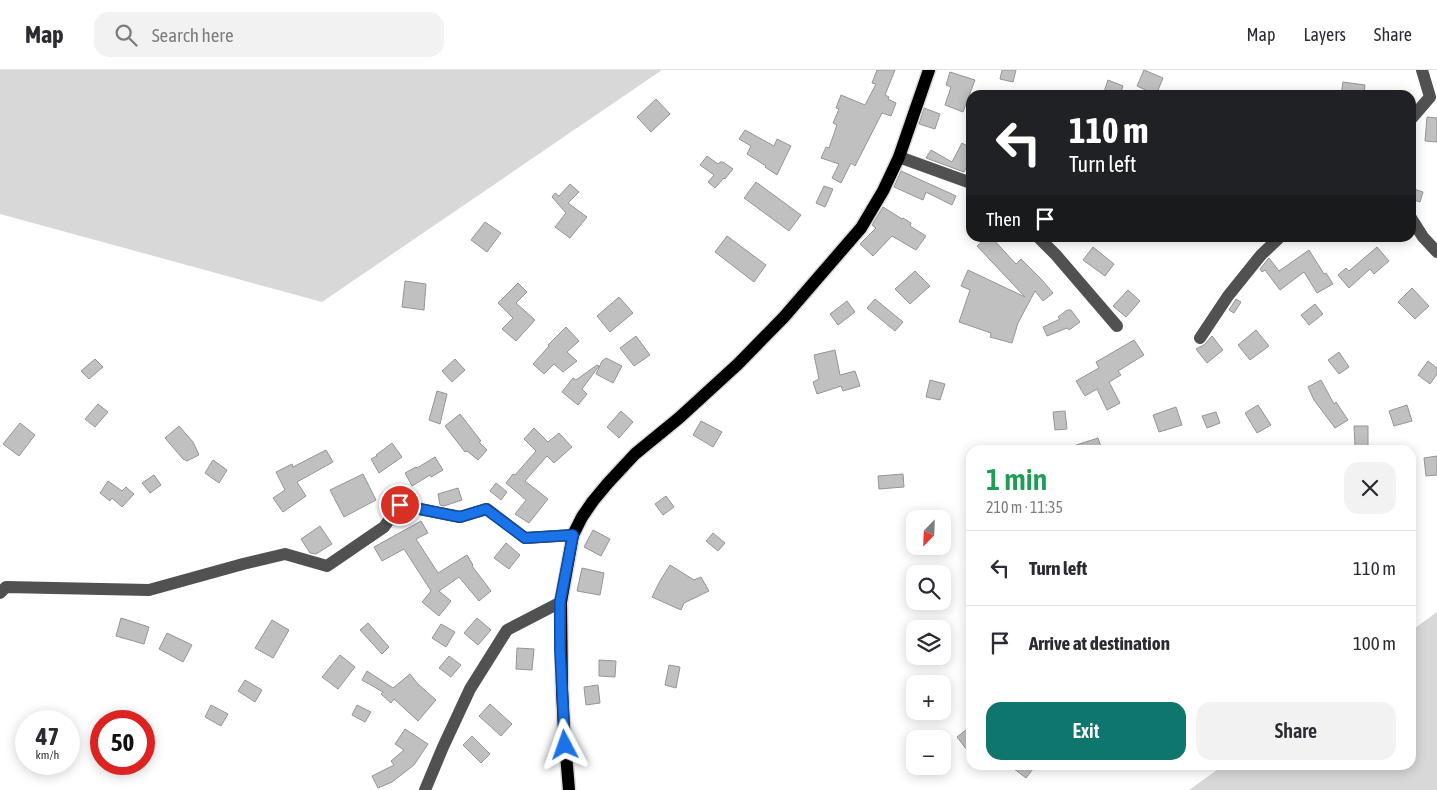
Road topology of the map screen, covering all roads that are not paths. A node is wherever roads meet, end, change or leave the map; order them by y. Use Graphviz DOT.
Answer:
graph roads {
  1 [pos="929,70"];
  2 [pos="1422,70"];
  3 [pos="1416,113"];
  4 [pos="899,156"];
  5 [pos="966,181"];
  6 [pos="1416,226"];
  7 [pos="1043,242"];
  8 [pos="1275,242"];
  9 [pos="1437,252"];
  10 [pos="1117,326"];
  11 [pos="1200,338"];
  12 [pos="573,535"];
  13 [pos="0,594"];
  14 [pos="560,602"];
  15 [pos="426,790"];
  16 [pos="569,790"];
  1 -- 4 [label="main road"];
  2 -- 3 [label="street"];
  4 -- 5 [label="street"];
  4 -- 12 [label="main road"];
  6 -- 9 [label="street"];
  7 -- 10 [label="street"];
  8 -- 11 [label="street"];
  12 -- 13 [label="street"];
  12 -- 14 [label="main road"];
  14 -- 15 [label="street"];
  14 -- 16 [label="main road"];
}
